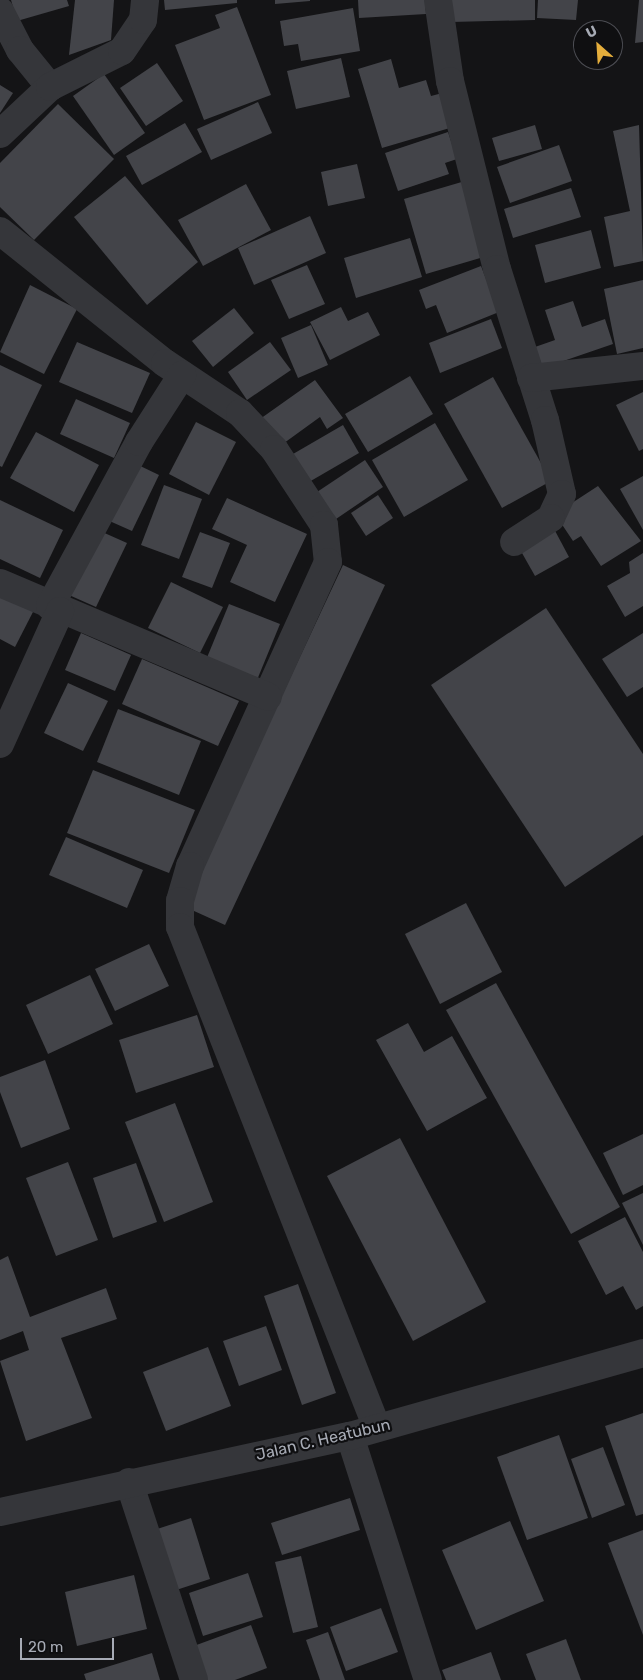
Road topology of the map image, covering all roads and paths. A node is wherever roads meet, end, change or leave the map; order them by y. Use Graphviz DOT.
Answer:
graph roads {
  1 [pos="145,0"];
  2 [pos="438,0"];
  3 [pos="0,11"];
  4 [pos="50,87"];
  5 [pos="0,134"];
  6 [pos="0,231"];
  7 [pos="643,366"];
  8 [pos="182,376"];
  9 [pos="531,378"];
  10 [pos="514,542"];
  11 [pos="0,583"];
  12 [pos="55,609"];
  13 [pos="268,697"];
  14 [pos="0,744"];
  15 [pos="643,1353"];
  16 [pos="377,1428"];
  17 [pos="350,1436"];
  18 [pos="129,1482"];
  19 [pos="0,1512"];
  20 [pos="194,1680"];
  21 [pos="428,1680"];
  1 -- 4 [label="street"];
  2 -- 9 [label="street"];
  3 -- 4 [label="street"];
  4 -- 5 [label="street"];
  6 -- 8 [label="street"];
  7 -- 9 [label="street"];
  8 -- 12 [label="street"];
  8 -- 13 [label="street"];
  9 -- 10 [label="street"];
  11 -- 12 [label="street"];
  12 -- 13 [label="street"];
  12 -- 14 [label="street"];
  13 -- 16 [label="street"];
  15 -- 16 [label="street, Jalan C. Heatubun"];
  16 -- 17 [label="street, Jalan C. Heatubun"];
  17 -- 18 [label="street, Jalan C. Heatubun"];
  17 -- 21 [label="street"];
  18 -- 19 [label="street, Jalan C. Heatubun"];
  18 -- 20 [label="street"];
}
